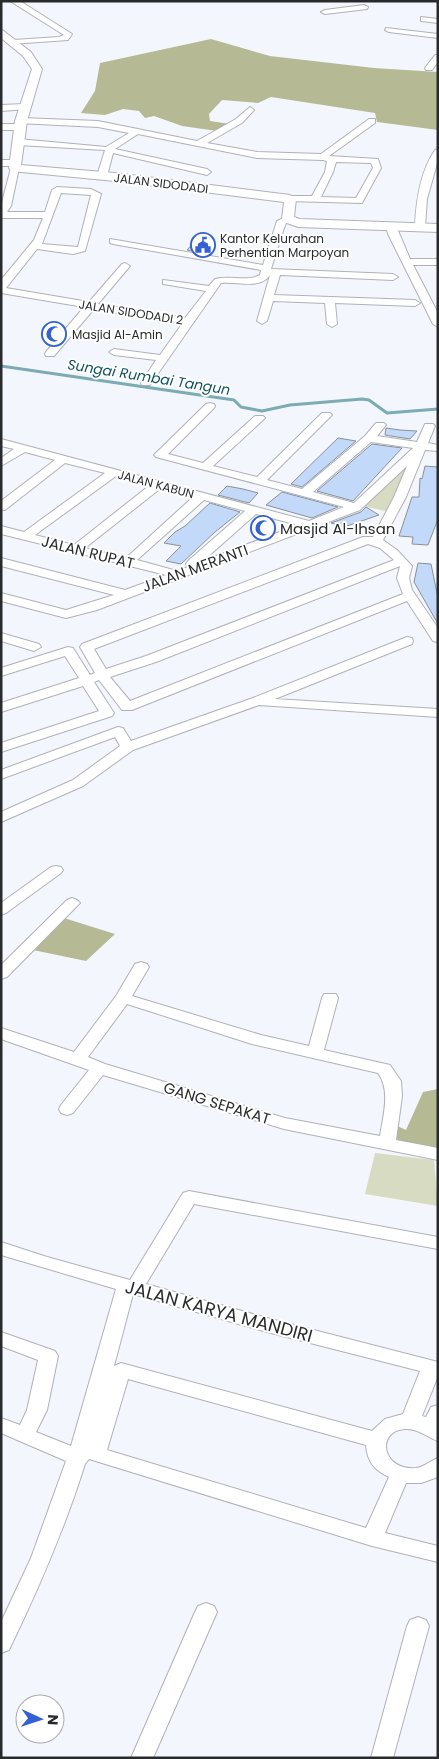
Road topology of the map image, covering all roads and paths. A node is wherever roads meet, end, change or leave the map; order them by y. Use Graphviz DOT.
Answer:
graph roads {
  1 [pos="14,1"];
  2 [pos="364,7"];
  3 [pos="373,10"];
  4 [pos="325,12"];
  5 [pos="335,18"];
  6 [pos="424,19"];
  7 [pos="438,20"];
  8 [pos="389,30"];
  9 [pos="1,32"];
  10 [pos="438,36"];
  11 [pos="14,42"];
  12 [pos="438,57"];
  13 [pos="429,68"];
  14 [pos="25,107"];
  15 [pos="1,108"];
  16 [pos="250,110"];
  17 [pos="372,121"];
  18 [pos="20,124"];
  19 [pos="1,127"];
  20 [pos="137,131"];
  21 [pos="18,142"];
  22 [pos="198,144"];
  23 [pos="106,149"];
  24 [pos="438,152"];
  25 [pos="328,158"];
  26 [pos="1,163"];
  27 [pos="15,166"];
  28 [pos="207,172"];
  29 [pos="102,176"];
  30 [pos="315,199"];
  31 [pos="290,200"];
  32 [pos="4,206"];
  33 [pos="1,215"];
  34 [pos="49,216"];
  35 [pos="288,219"];
  36 [pos="391,226"];
  37 [pos="420,227"];
  38 [pos="438,228"];
  39 [pos="113,241"];
  40 [pos="36,246"];
  41 [pos="408,262"];
  42 [pos="438,262"];
  43 [pos="125,266"];
  44 [pos="269,271"];
  45 [pos="393,277"];
  46 [pos="167,282"];
  47 [pos="1,289"];
  48 [pos="211,289"];
  49 [pos="269,298"];
  50 [pos="330,300"];
  51 [pos="415,303"];
  52 [pos="91,306"];
  53 [pos="262,321"];
  54 [pos="188,322"];
  55 [pos="332,324"];
  56 [pos="438,324"];
  57 [pos="114,352"];
  58 [pos="50,354"];
  59 [pos="163,358"];
  60 [pos="146,383"];
  61 [pos="210,406"];
  62 [pos="326,416"];
  63 [pos="259,418"];
  64 [pos="380,425"];
  65 [pos="429,426"];
  66 [pos="368,438"];
  67 [pos="1,442"];
  68 [pos="422,446"];
  69 [pos="23,448"];
  70 [pos="438,448"];
  71 [pos="63,459"];
  72 [pos="1,463"];
  73 [pos="204,468"];
  74 [pos="114,472"];
  75 [pos="259,481"];
  76 [pos="160,484"];
  77 [pos="304,493"];
  78 [pos="201,496"];
  79 [pos="1,507"];
  80 [pos="356,507"];
  81 [pos="253,510"];
  82 [pos="311,525"];
  83 [pos="1,530"];
  84 [pos="25,537"];
  85 [pos="378,541"];
  86 [pos="76,549"];
  87 [pos="402,561"];
  88 [pos="1,562"];
  89 [pos="128,562"];
  90 [pos="180,572"];
  91 [pos="125,594"];
  92 [pos="410,596"];
  93 [pos="1,597"];
  94 [pos="1,637"];
  95 [pos="438,638"];
  96 [pos="408,641"];
  97 [pos="34,647"];
  98 [pos="1,672"];
  99 [pos="95,679"];
  100 [pos="258,701"];
  101 [pos="1,708"];
  102 [pos="438,713"];
  103 [pos="128,747"];
  104 [pos="1,748"];
  105 [pos="1,775"];
  106 [pos="1,818"];
  107 [pos="56,870"];
  108 [pos="72,903"];
  109 [pos="1,910"];
  110 [pos="141,967"];
  111 [pos="1,974"];
  112 [pos="123,998"];
  113 [pos="330,998"];
  114 [pos="4,1039"];
  115 [pos="315,1053"];
  116 [pos="78,1059"];
  117 [pos="100,1068"];
  118 [pos="67,1108"];
  119 [pos="387,1145"];
  120 [pos="438,1154"];
  121 [pos="438,1243"];
  122 [pos="1,1248"];
  123 [pos="130,1286"];
  124 [pos="1,1339"];
  125 [pos="434,1368"];
  126 [pos="410,1420"];
  127 [pos="436,1424"];
  128 [pos="1,1425"];
  129 [pos="24,1435"];
  130 [pos="376,1440"];
  131 [pos="79,1458"];
  132 [pos="438,1466"];
  133 [pos="400,1474"];
  134 [pos="372,1538"];
  135 [pos="438,1554"];
  136 [pos="206,1612"];
  137 [pos="418,1626"];
  138 [pos="1,1644"];
  139 [pos="142,1758"];
  140 [pos="382,1758"];
  1 -- 11 [label="street"];
  2 -- 4 [label="street"];
  3 -- 5 [label="street"];
  6 -- 7 [label="street"];
  8 -- 10 [label="street"];
  9 -- 11 [label="street"];
  11 -- 14 [label="street"];
  12 -- 13 [label="street"];
  14 -- 15 [label="street"];
  14 -- 18 [label="street"];
  16 -- 22 [label="street"];
  17 -- 25 [label="street"];
  18 -- 19 [label="street"];
  18 -- 20 [label="street"];
  18 -- 21 [label="street"];
  20 -- 22 [label="street"];
  20 -- 23 [label="street"];
  21 -- 23 [label="street"];
  21 -- 27 [label="street"];
  22 -- 25 [label="street"];
  23 -- 28 [label="street"];
  23 -- 29 [label="street"];
  24 -- 37 [label="street"];
  25 -- 30 [label="street"];
  25 -- 30 [label="street"];
  26 -- 27 [label="street"];
  27 -- 29 [label="street, JALAN SIDODADI"];
  27 -- 32 [label="street"];
  29 -- 31 [label="street, JALAN SIDODADI"];
  30 -- 31 [label="street"];
  31 -- 35 [label="street"];
  32 -- 33 [label="street"];
  33 -- 34 [label="street"];
  34 -- 40 [label="street"];
  34 -- 40 [label="street"];
  35 -- 36 [label="street"];
  35 -- 44 [label="street"];
  36 -- 37 [label="street"];
  36 -- 41 [label="street"];
  37 -- 38 [label="street"];
  39 -- 44 [label="street"];
  40 -- 47 [label="street"];
  41 -- 42 [label="street"];
  41 -- 56 [label="street"];
  43 -- 52 [label="street"];
  44 -- 45 [label="street"];
  44 -- 48 [label="street"];
  44 -- 49 [label="street"];
  46 -- 48 [label="street"];
  47 -- 52 [label="street, JALAN SIDODADI 2"];
  48 -- 54 [label="street, JALAN SIDODADI 2"];
  49 -- 50 [label="street"];
  49 -- 53 [label="street"];
  50 -- 51 [label="street"];
  50 -- 55 [label="street"];
  52 -- 54 [label="street, JALAN SIDODADI 2"];
  52 -- 58 [label="street"];
  54 -- 59 [label="street"];
  57 -- 59 [label="street"];
  59 -- 60 [label="street"];
  61 -- 73 [label="street"];
  62 -- 75 [label="street"];
  63 -- 73 [label="street"];
  64 -- 66 [label="street"];
  65 -- 68 [label="street"];
  66 -- 68 [label="street"];
  66 -- 77 [label="street"];
  67 -- 69 [label="street, JALAN KABUN"];
  68 -- 70 [label="street"];
  68 -- 80 [label="street, JALAN MERANTI"];
  68 -- 85 [label="street"];
  69 -- 71 [label="street, JALAN KABUN"];
  69 -- 72 [label="street"];
  71 -- 74 [label="street, JALAN KABUN"];
  71 -- 79 [label="street"];
  73 -- 75 [label="street"];
  74 -- 76 [label="street, JALAN KABUN"];
  74 -- 84 [label="street"];
  75 -- 77 [label="street"];
  76 -- 78 [label="street, JALAN KABUN"];
  76 -- 86 [label="street"];
  77 -- 80 [label="street"];
  78 -- 81 [label="street, JALAN KABUN"];
  78 -- 89 [label="street"];
  80 -- 82 [label="street, JALAN MERANTI"];
  81 -- 82 [label="street, JALAN KABUN"];
  81 -- 90 [label="street"];
  82 -- 90 [label="street, JALAN MERANTI"];
  83 -- 84 [label="street, JALAN RUPAT"];
  84 -- 86 [label="street, JALAN RUPAT"];
  85 -- 87 [label="street"];
  85 -- 99 [label="street"];
  86 -- 89 [label="street, JALAN RUPAT"];
  87 -- 92 [label="street"];
  87 -- 99 [label="street"];
  88 -- 91 [label="street"];
  89 -- 90 [label="street, JALAN RUPAT"];
  90 -- 91 [label="street, JALAN MERANTI"];
  91 -- 93 [label="street, JALAN MERANTI"];
  92 -- 95 [label="street"];
  92 -- 99 [label="street"];
  94 -- 97 [label="street"];
  96 -- 100 [label="street"];
  98 -- 99 [label="street"];
  99 -- 101 [label="street"];
  99 -- 104 [label="street"];
  100 -- 102 [label="street"];
  100 -- 103 [label="street"];
  103 -- 105 [label="street"];
  103 -- 106 [label="street"];
  107 -- 109 [label="street"];
  108 -- 111 [label="street"];
  110 -- 112 [label="street"];
  112 -- 115 [label="street"];
  112 -- 116 [label="street"];
  113 -- 115 [label="street"];
  114 -- 116 [label="street, GANG SEPAKAT"];
  115 -- 119 [label="street"];
  116 -- 117 [label="street, GANG SEPAKAT"];
  117 -- 118 [label="street"];
  117 -- 119 [label="street, GANG SEPAKAT"];
  119 -- 120 [label="street, GANG SEPAKAT"];
  121 -- 123 [label="street"];
  122 -- 123 [label="street, JALAN KARYA MANDIRI"];
  123 -- 125 [label="street, JALAN KARYA MANDIRI"];
  123 -- 131 [label="street"];
  124 -- 129 [label="street"];
  125 -- 126 [label="street"];
  126 -- 127 [label="street"];
  126 -- 130 [label="street"];
  128 -- 129 [label="street"];
  129 -- 131 [label="street"];
  130 -- 133 [label="street"];
  130 -- 134 [label="street"];
  131 -- 138 [label="street"];
  132 -- 133 [label="street"];
  133 -- 134 [label="street"];
  134 -- 135 [label="street"];
  136 -- 139 [label="street"];
  137 -- 140 [label="street"];
}
